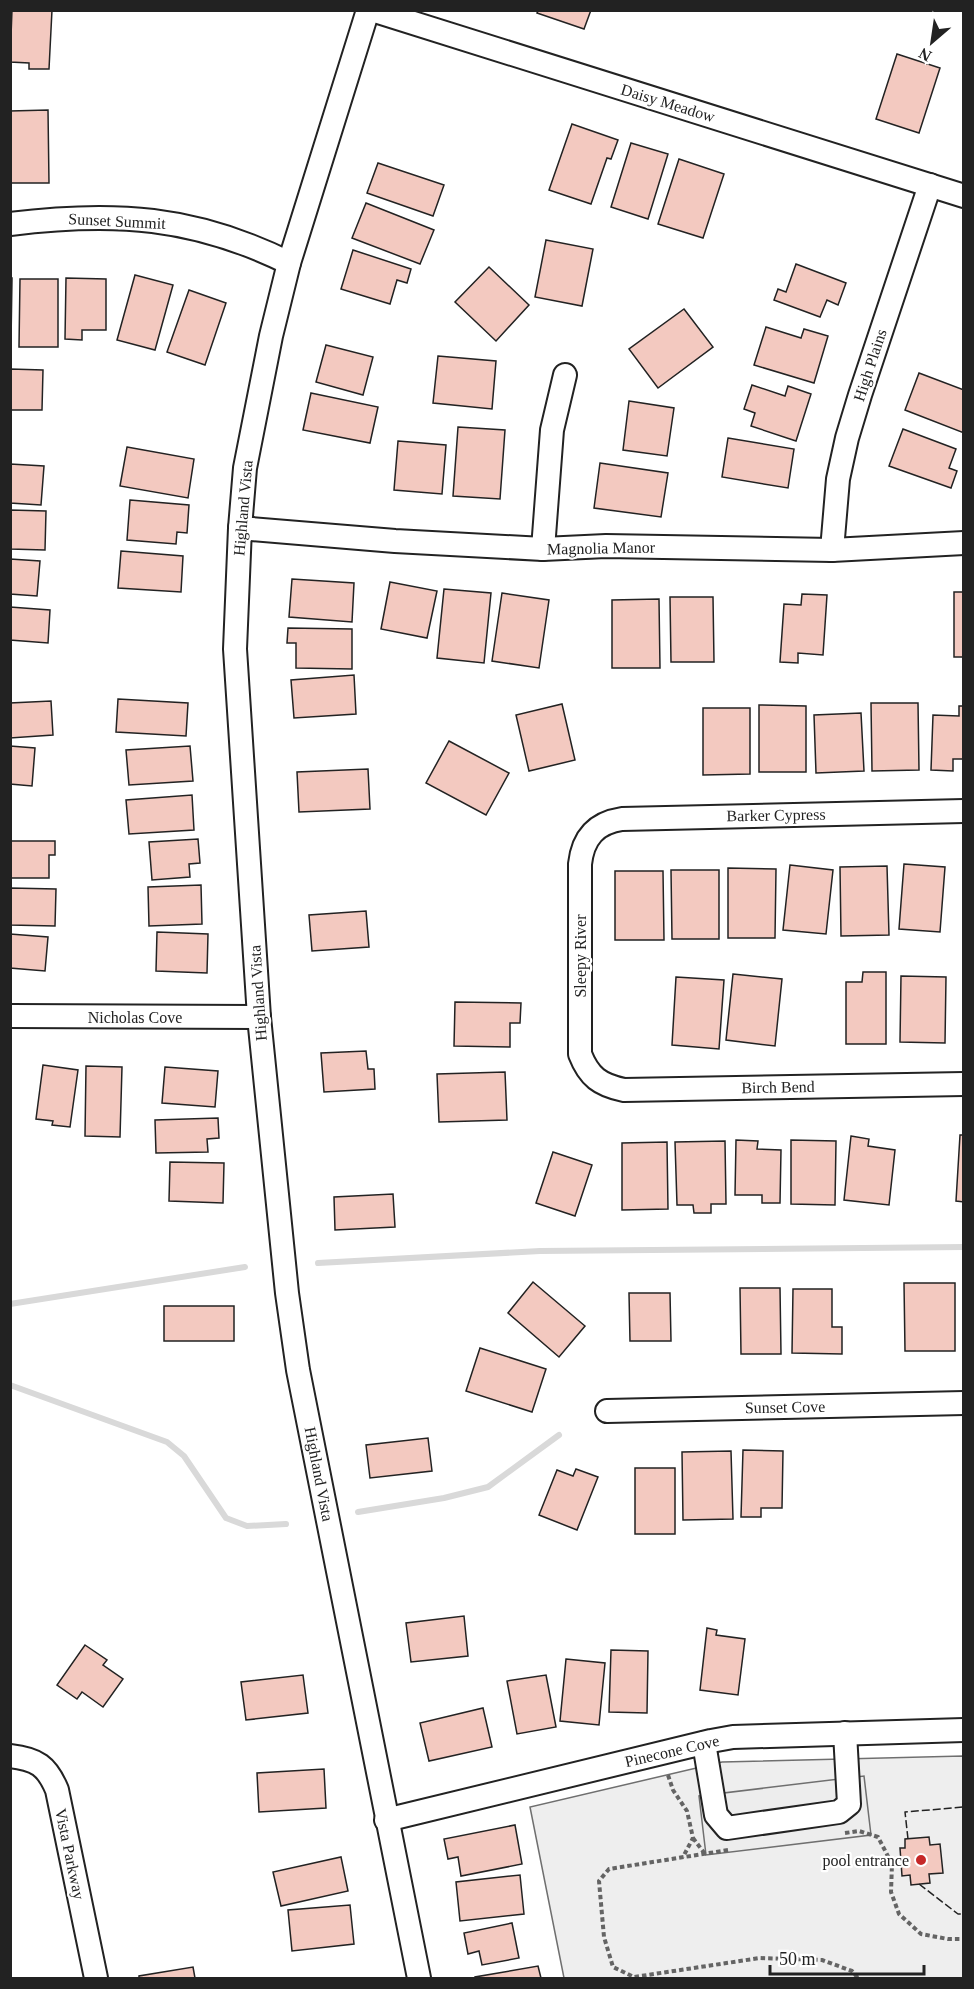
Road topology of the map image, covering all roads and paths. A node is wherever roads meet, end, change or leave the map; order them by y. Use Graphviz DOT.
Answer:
graph roads {
  1 [pos="368,10"];
  2 [pos="372,10"];
  3 [pos="930,185"];
  4 [pos="963,195"];
  5 [pos="10,224"];
  6 [pos="289,263"];
  7 [pos="565,375"];
  8 [pos="240,528"];
  9 [pos="963,543"];
  10 [pos="543,549"];
  11 [pos="832,550"];
  12 [pos="963,812"];
  13 [pos="591,832"];
  14 [pos="10,1016"];
  15 [pos="259,1017"];
  16 [pos="596,1078"];
  17 [pos="963,1084"];
  18 [pos="963,1403"];
  19 [pos="607,1411"];
  20 [pos="963,1730"];
  21 [pos="845,1733"];
  22 [pos="704,1743"];
  23 [pos="10,1756"];
  24 [pos="668,1775"];
  25 [pos="386,1820"];
  26 [pos="838,1834"];
  27 [pos="693,1838"];
  28 [pos="728,1850"];
  29 [pos="705,1854"];
  30 [pos="682,1857"];
  31 [pos="963,1939"];
  32 [pos="96,1978"];
  33 [pos="419,1978"];
  34 [pos="858,1978"];
  1 -- 6 [label="street, Highland Vista"];
  2 -- 3 [label="street, Daisy Meadow"];
  3 -- 4 [label="street, Daisy Meadow"];
  3 -- 11 [label="street, High Plains"];
  5 -- 6 [label="street, Sunset Summit"];
  6 -- 8 [label="street, Highland Vista"];
  7 -- 10 [label="street"];
  8 -- 10 [label="street, Magnolia Manor"];
  8 -- 15 [label="street, Highland Vista"];
  9 -- 11 [label="street, Magnolia Manor"];
  10 -- 11 [label="street, Magnolia Manor"];
  12 -- 13 [label="street, Barker Cypress"];
  13 -- 16 [label="street, Sleepy River"];
  14 -- 15 [label="street, Nicholas Cove"];
  15 -- 25 [label="street, Highland Vista"];
  16 -- 17 [label="street, Birch Bend"];
  18 -- 19 [label="street, Sunset Cove"];
  20 -- 21 [label="street, Pinecone Cove"];
  21 -- 22 [label="street, Pinecone Cove"];
  21 -- 22 [label="street"];
  22 -- 25 [label="street, Pinecone Cove"];
  23 -- 32 [label="street, Vista Parkway"];
  24 -- 27 [label="path"];
  25 -- 33 [label="street, Highland Vista"];
  26 -- 31 [label="path"];
  27 -- 29 [label="path"];
  27 -- 30 [label="path"];
  28 -- 29 [label="path"];
  29 -- 30 [label="path"];
  30 -- 34 [label="path"];
}
